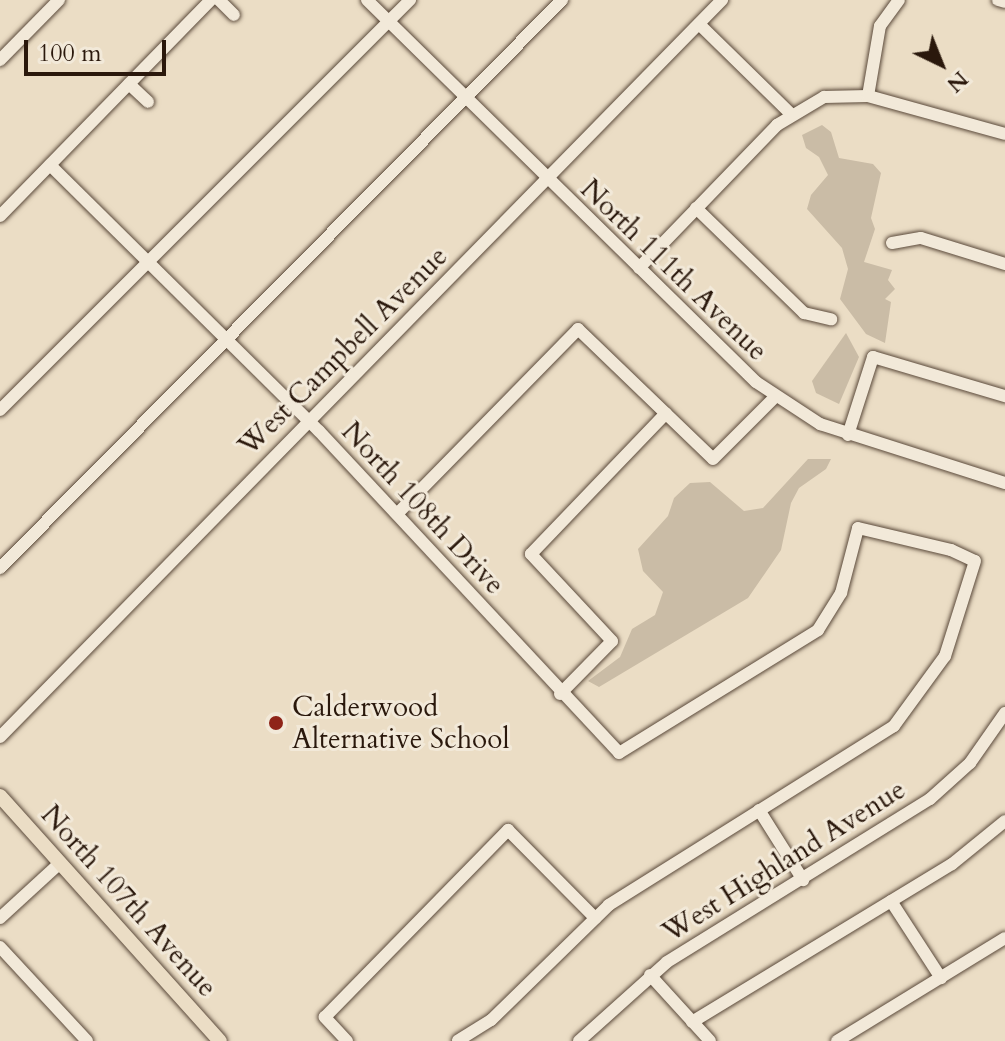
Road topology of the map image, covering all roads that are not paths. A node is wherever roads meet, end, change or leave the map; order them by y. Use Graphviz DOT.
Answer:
graph roads {
  1 [pos="59,0"];
  2 [pos="211,0"];
  3 [pos="219,0"];
  4 [pos="367,0"];
  5 [pos="410,0"];
  6 [pos="562,0"];
  7 [pos="722,0"];
  8 [pos="899,0"];
  9 [pos="998,0"];
  10 [pos="1005,2"];
  11 [pos="234,15"];
  12 [pos="387,24"];
  13 [pos="699,24"];
  14 [pos="0,60"];
  15 [pos="129,84"];
  16 [pos="868,96"];
  17 [pos="464,99"];
  18 [pos="148,102"];
  19 [pos="791,114"];
  20 [pos="1005,134"];
  21 [pos="50,165"];
  22 [pos="547,180"];
  23 [pos="696,208"];
  24 [pos="0,216"];
  25 [pos="892,243"];
  26 [pos="146,260"];
  27 [pos="1005,264"];
  28 [pos="639,268"];
  29 [pos="831,319"];
  30 [pos="224,338"];
  31 [pos="1005,396"];
  32 [pos="775,397"];
  33 [pos="0,410"];
  34 [pos="666,413"];
  35 [pos="308,420"];
  36 [pos="848,435"];
  37 [pos="1005,483"];
  38 [pos="397,514"];
  39 [pos="0,568"];
  40 [pos="560,694"];
  41 [pos="1005,713"];
  42 [pos="0,737"];
  43 [pos="0,796"];
  44 [pos="759,810"];
  45 [pos="1005,821"];
  46 [pos="60,863"];
  47 [pos="803,880"];
  48 [pos="891,901"];
  49 [pos="0,918"];
  50 [pos="595,918"];
  51 [pos="1005,938"];
  52 [pos="0,947"];
  53 [pos="650,975"];
  54 [pos="941,978"];
  55 [pos="692,1022"];
  56 [pos="87,1041"];
  57 [pos="220,1041"];
  58 [pos="347,1041"];
  59 [pos="458,1041"];
  60 [pos="579,1041"];
  61 [pos="710,1041"];
  62 [pos="837,1041"];
  1 -- 14 [label="street"];
  2 -- 15 [label="street"];
  3 -- 11 [label="street"];
  4 -- 12 [label="street, North 111th Avenue"];
  5 -- 12 [label="street"];
  6 -- 17 [label="street"];
  7 -- 13 [label="street, West Campbell Avenue"];
  8 -- 16 [label="street"];
  9 -- 10 [label="street"];
  12 -- 17 [label="street, North 111th Avenue"];
  12 -- 26 [label="street"];
  13 -- 19 [label="street"];
  13 -- 22 [label="street, West Campbell Avenue"];
  15 -- 18 [label="street"];
  15 -- 21 [label="street"];
  16 -- 19 [label="street"];
  16 -- 20 [label="street"];
  17 -- 22 [label="street, North 111th Avenue"];
  17 -- 30 [label="street"];
  19 -- 23 [label="street"];
  21 -- 24 [label="street"];
  21 -- 26 [label="street, North 108th Drive"];
  22 -- 28 [label="street, North 111th Avenue"];
  22 -- 35 [label="street, West Campbell Avenue"];
  23 -- 28 [label="street"];
  23 -- 29 [label="street"];
  25 -- 27 [label="street"];
  26 -- 30 [label="street, North 108th Drive"];
  26 -- 33 [label="street"];
  28 -- 32 [label="street, North 111th Avenue"];
  30 -- 35 [label="street, North 108th Drive"];
  30 -- 39 [label="street"];
  31 -- 36 [label="street"];
  32 -- 34 [label="street"];
  32 -- 36 [label="street, North 111th Avenue"];
  34 -- 38 [label="street"];
  34 -- 40 [label="street"];
  35 -- 38 [label="street, North 108th Drive"];
  35 -- 42 [label="street, West Campbell Avenue"];
  36 -- 37 [label="street, North 111th Avenue"];
  38 -- 40 [label="street, North 108th Drive"];
  40 -- 44 [label="street, North 108th Drive"];
  41 -- 47 [label="street, West Highland Avenue"];
  43 -- 46 [label="main road, North 107th Avenue"];
  44 -- 47 [label="street"];
  44 -- 50 [label="street"];
  45 -- 48 [label="street"];
  46 -- 49 [label="street"];
  46 -- 57 [label="main road, North 107th Avenue"];
  47 -- 53 [label="street, West Highland Avenue"];
  48 -- 54 [label="street"];
  48 -- 55 [label="street"];
  50 -- 58 [label="street"];
  50 -- 59 [label="street"];
  51 -- 54 [label="street"];
  52 -- 56 [label="street"];
  53 -- 55 [label="street"];
  53 -- 60 [label="street, West Highland Avenue"];
  54 -- 62 [label="street"];
  55 -- 61 [label="street"];
}
